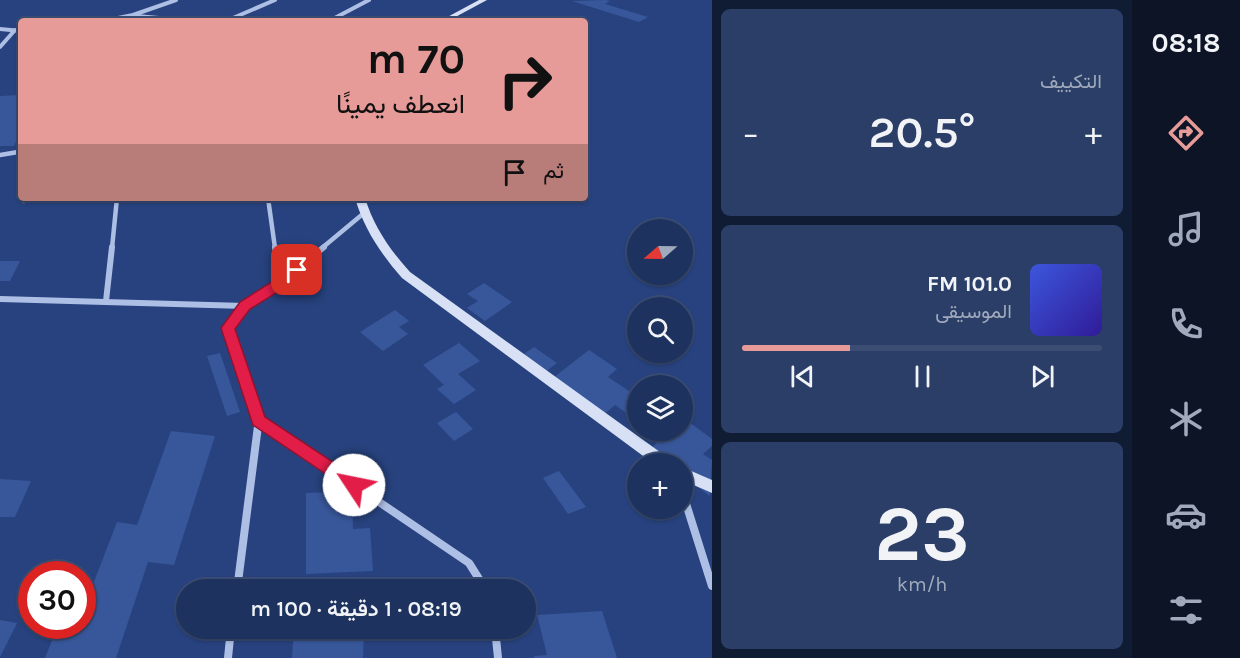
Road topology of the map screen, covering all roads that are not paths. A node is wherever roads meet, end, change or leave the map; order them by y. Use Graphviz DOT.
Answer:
graph roads {
  1 [pos="176,0"];
  2 [pos="275,0"];
  3 [pos="369,0"];
  4 [pos="484,0"];
  5 [pos="134,15"];
  6 [pos="118,18"];
  7 [pos="163,18"];
  8 [pos="233,18"];
  9 [pos="335,18"];
  10 [pos="449,18"];
  11 [pos="0,29"];
  12 [pos="15,30"];
  13 [pos="18,30"];
  14 [pos="0,47"];
  15 [pos="18,150"];
  16 [pos="0,154"];
  17 [pos="117,201"];
  18 [pos="268,201"];
  19 [pos="361,201"];
  20 [pos="364,213"];
  21 [pos="280,285"];
  22 [pos="0,299"];
  23 [pos="106,301"];
  24 [pos="245,306"];
  25 [pos="259,420"];
  26 [pos="651,453"];
  27 [pos="693,478"];
  28 [pos="712,487"];
  29 [pos="691,519"];
  30 [pos="238,579"];
  31 [pos="479,579"];
  32 [pos="712,586"];
  33 [pos="230,639"];
  34 [pos="496,639"];
  35 [pos="228,658"];
  36 [pos="498,658"];
  1 -- 5 [label="street"];
  2 -- 8 [label="street"];
  3 -- 9 [label="street"];
  4 -- 10 [label="street"];
  5 -- 6 [label="street"];
  5 -- 7 [label="street"];
  11 -- 12 [label="street"];
  12 -- 13 [label="street"];
  12 -- 14 [label="street"];
  15 -- 16 [label="street"];
  17 -- 23 [label="street"];
  18 -- 21 [label="street"];
  19 -- 20 [label="street"];
  20 -- 21 [label="street"];
  20 -- 26 [label="street"];
  21 -- 24 [label="street"];
  22 -- 23 [label="street"];
  23 -- 24 [label="street"];
  24 -- 25 [label="street"];
  25 -- 30 [label="street"];
  25 -- 31 [label="street"];
  27 -- 28 [label="street"];
  29 -- 32 [label="street"];
  33 -- 35 [label="street"];
  34 -- 36 [label="street"];
}
